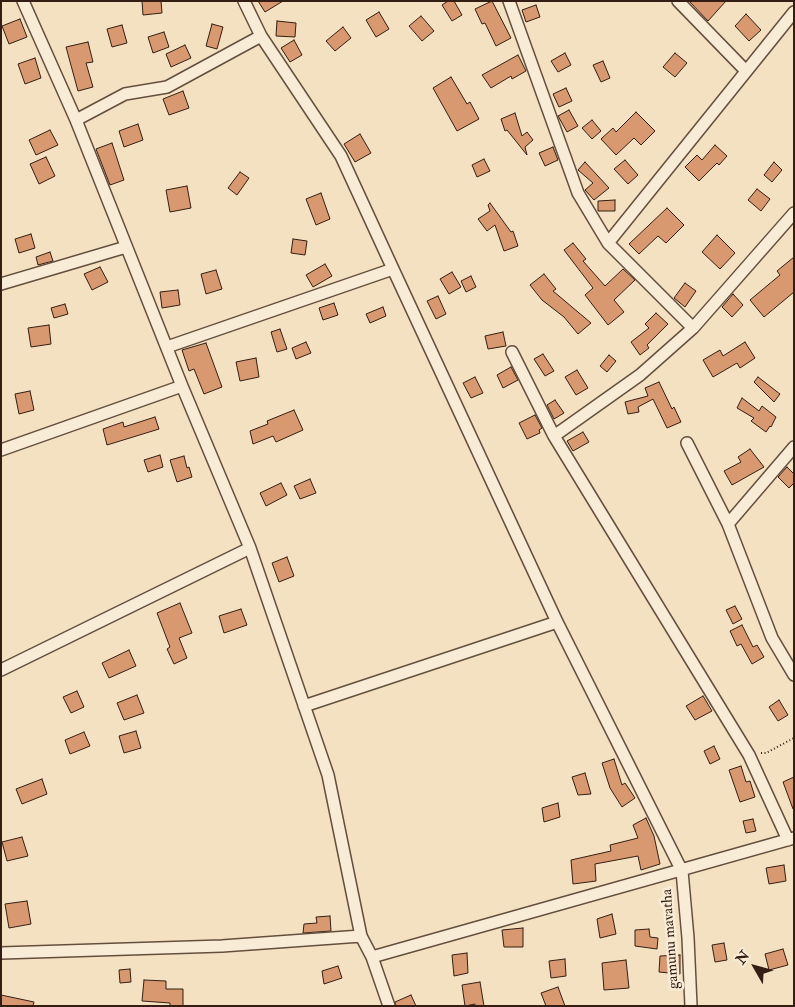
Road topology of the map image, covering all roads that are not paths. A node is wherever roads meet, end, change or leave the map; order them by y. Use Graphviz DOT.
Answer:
graph roads {
  1 [pos="23,1"];
  2 [pos="244,1"];
  3 [pos="509,1"];
  4 [pos="678,1"];
  5 [pos="794,12"];
  6 [pos="262,36"];
  7 [pos="746,71"];
  8 [pos="76,120"];
  9 [pos="794,213"];
  10 [pos="608,243"];
  11 [pos="126,247"];
  12 [pos="393,269"];
  13 [pos="1,284"];
  14 [pos="693,328"];
  15 [pos="167,347"];
  16 [pos="512,352"];
  17 [pos="182,386"];
  18 [pos="554,436"];
  19 [pos="687,442"];
  20 [pos="794,446"];
  21 [pos="1,450"];
  22 [pos="728,524"];
  23 [pos="250,548"];
  24 [pos="557,622"];
  25 [pos="1,670"];
  26 [pos="794,675"];
  27 [pos="304,706"];
  28 [pos="791,839"];
  29 [pos="682,871"];
  30 [pos="361,936"];
  31 [pos="1,953"];
  32 [pos="372,957"];
  33 [pos="390,1006"];
  34 [pos="691,1006"];
  1 -- 8 [label="street"];
  2 -- 6 [label="street"];
  3 -- 10 [label="street"];
  4 -- 7 [label="street"];
  5 -- 7 [label="street"];
  6 -- 8 [label="street"];
  6 -- 12 [label="street"];
  7 -- 10 [label="street"];
  8 -- 11 [label="street"];
  9 -- 14 [label="street"];
  10 -- 14 [label="street"];
  11 -- 13 [label="street"];
  11 -- 15 [label="street"];
  12 -- 15 [label="street"];
  12 -- 24 [label="street"];
  14 -- 18 [label="street"];
  15 -- 17 [label="street"];
  16 -- 18 [label="street"];
  17 -- 21 [label="street"];
  17 -- 23 [label="street"];
  18 -- 28 [label="street"];
  19 -- 22 [label="street"];
  20 -- 22 [label="street"];
  22 -- 26 [label="street"];
  23 -- 25 [label="street"];
  23 -- 27 [label="street"];
  24 -- 27 [label="street"];
  24 -- 29 [label="street"];
  27 -- 30 [label="street"];
  28 -- 29 [label="street"];
  29 -- 32 [label="street"];
  29 -- 34 [label="street, gamunu mavatha"];
  30 -- 31 [label="street"];
  30 -- 32 [label="street"];
  32 -- 33 [label="street"];
}
